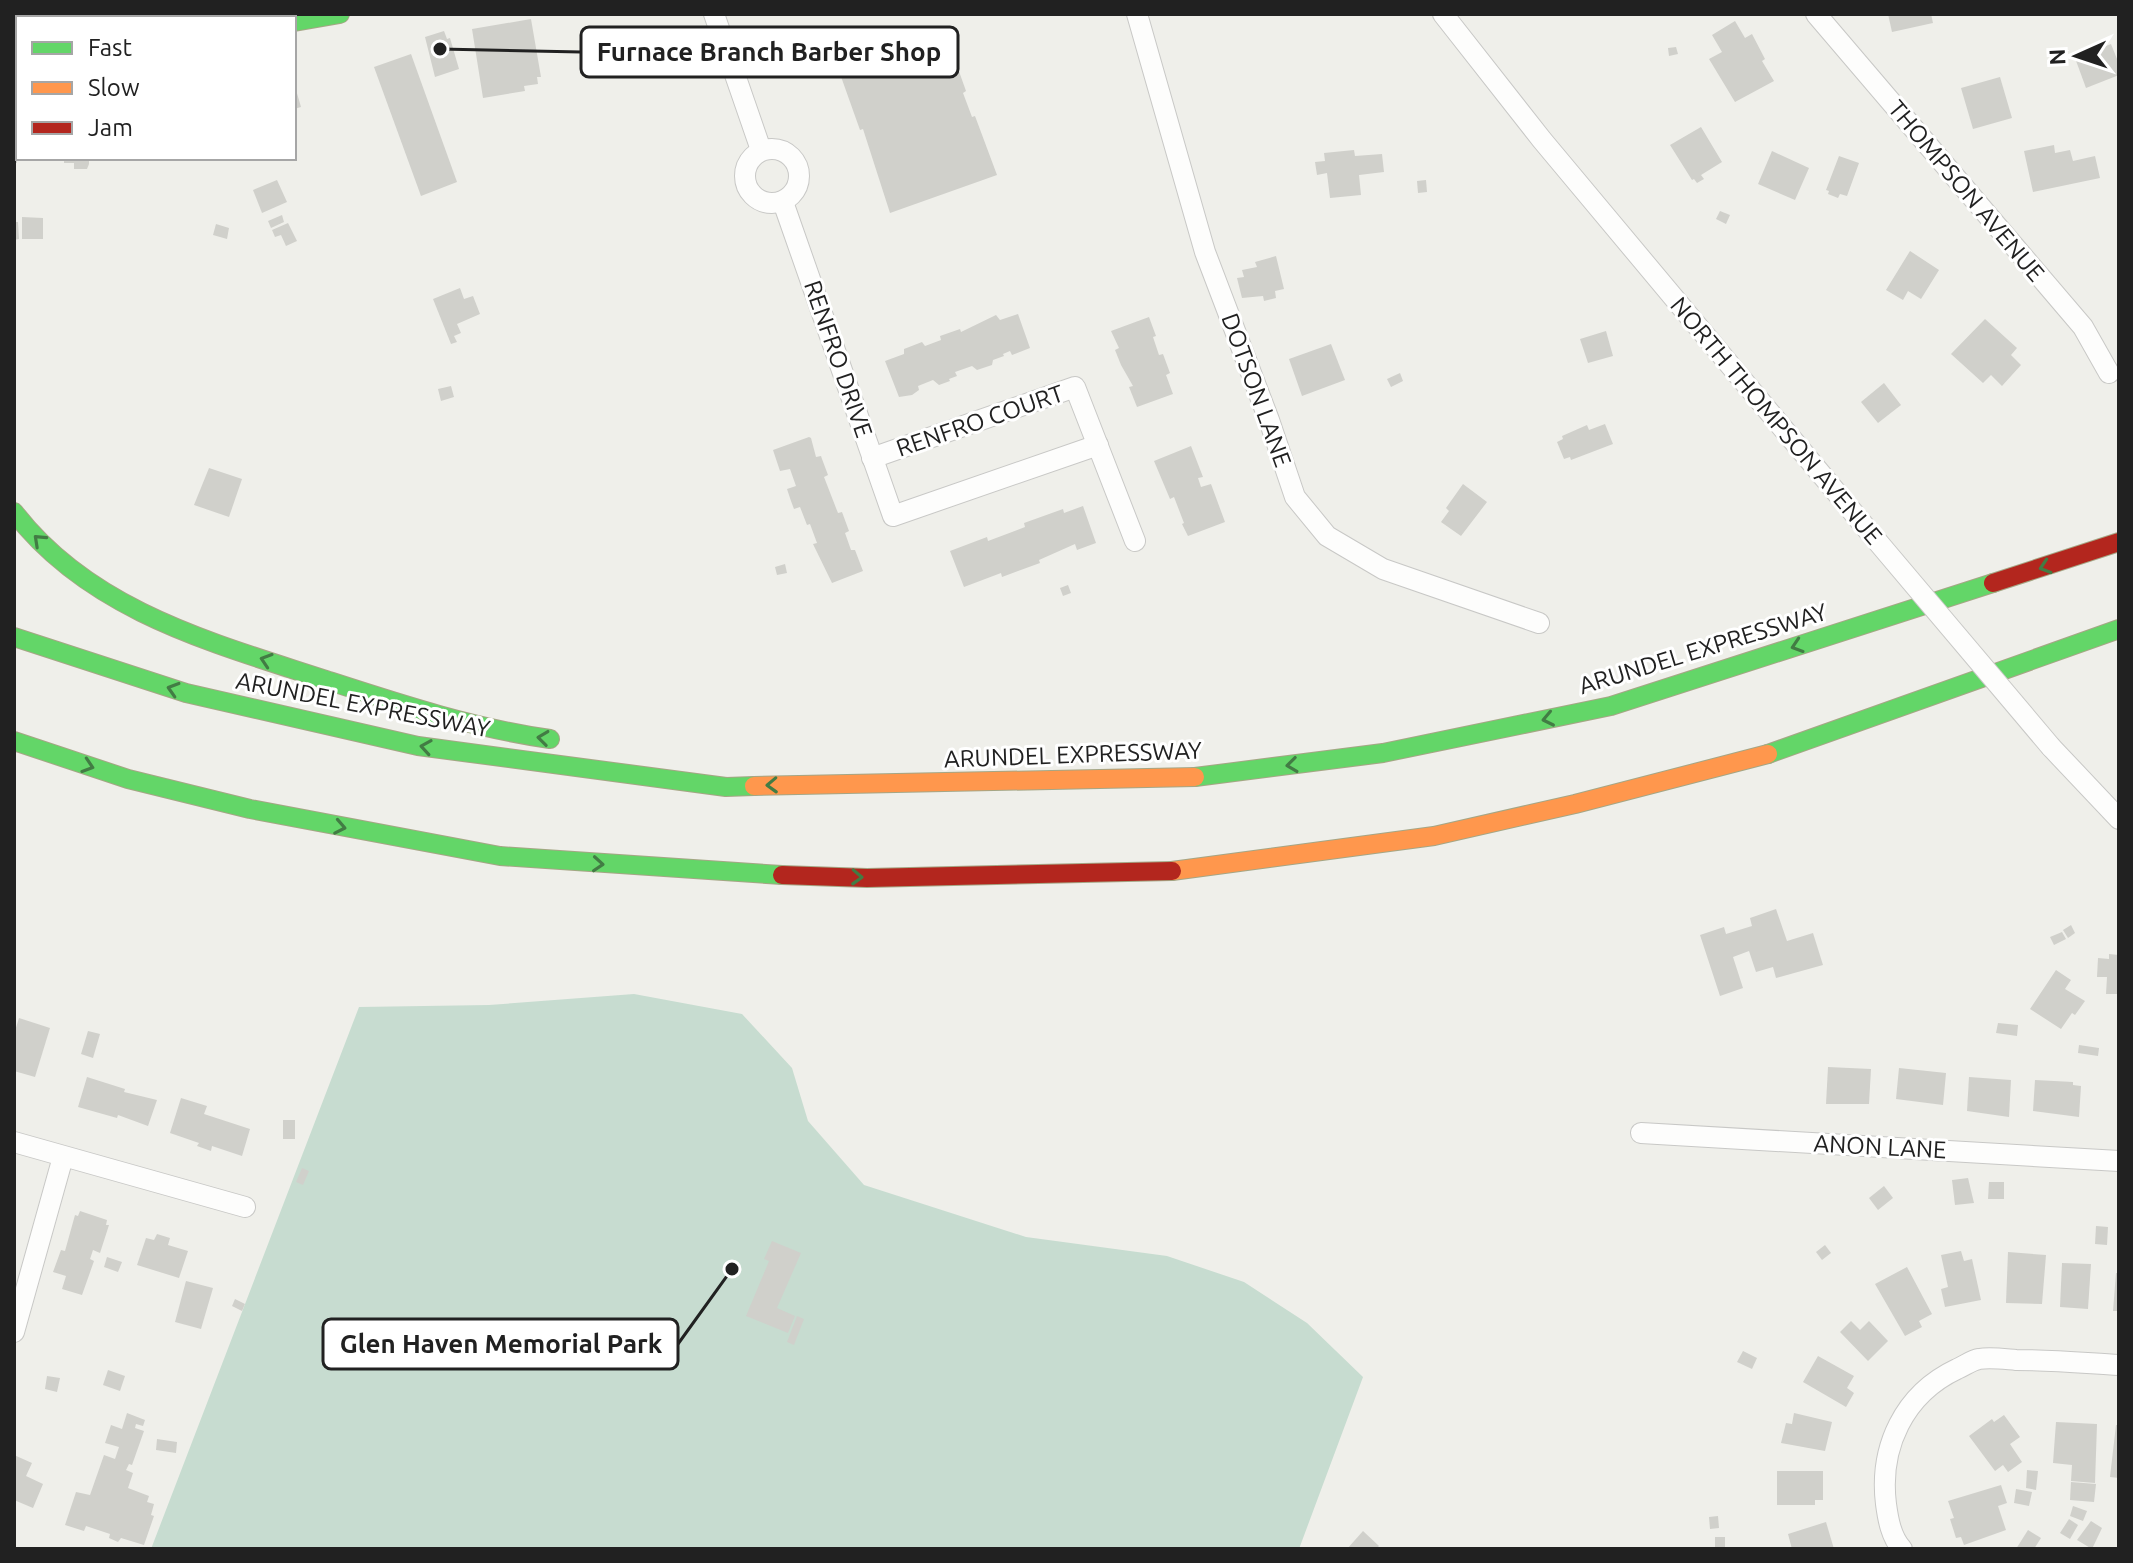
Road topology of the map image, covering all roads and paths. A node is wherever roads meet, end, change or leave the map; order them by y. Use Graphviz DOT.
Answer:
graph roads {
  1 [pos="340,14"];
  2 [pos="714,14"];
  3 [pos="1137,14"];
  4 [pos="1443,14"];
  5 [pos="1816,14"];
  6 [pos="296,22"];
  7 [pos="761,150"];
  8 [pos="783,202"];
  9 [pos="2109,373"];
  10 [pos="1098,445"];
  11 [pos="872,458"];
  12 [pos="14,512"];
  13 [pos="1135,541"];
  14 [pos="2119,542"];
  15 [pos="1539,623"];
  16 [pos="2119,629"];
  17 [pos="14,637"];
  18 [pos="14,741"];
  19 [pos="568,741"];
  20 [pos="625,754"];
  21 [pos="726,787"];
  22 [pos="2119,819"];
  23 [pos="1641,1133"];
  24 [pos="14,1142"];
  25 [pos="63,1157"];
  26 [pos="2119,1161"];
  27 [pos="245,1207"];
  28 [pos="14,1332"];
  29 [pos="2119,1365"];
  30 [pos="1902,1549"];
  1 -- 6 [label="main road"];
  2 -- 7 [label="street"];
  3 -- 15 [label="street, DOTSON LANE"];
  4 -- 22 [label="street, NORTH THOMPSON AVENUE, bridge"];
  5 -- 9 [label="street, THOMPSON AVENUE"];
  7 -- 8 [label="street"];
  7 -- 8 [label="street"];
  8 -- 11 [label="street, RENFRO DRIVE"];
  10 -- 11 [label="street, RENFRO COURT"];
  10 -- 11 [label="street, RENFRO DRIVE"];
  10 -- 13 [label="street, RENFRO COURT"];
  19 -- 12 [label="main road, one-way"];
  14 -- 21 [label="main road, ARUNDEL EXPRESSWAY, one-way"];
  18 -- 16 [label="main road, one-way"];
  21 -- 17 [label="main road, ARUNDEL EXPRESSWAY, one-way"];
  20 -- 21 [label="main road"];
  23 -- 26 [label="street, ANON LANE"];
  24 -- 25 [label="street"];
  25 -- 27 [label="street"];
  25 -- 28 [label="street"];
  29 -- 30 [label="street"];
}
